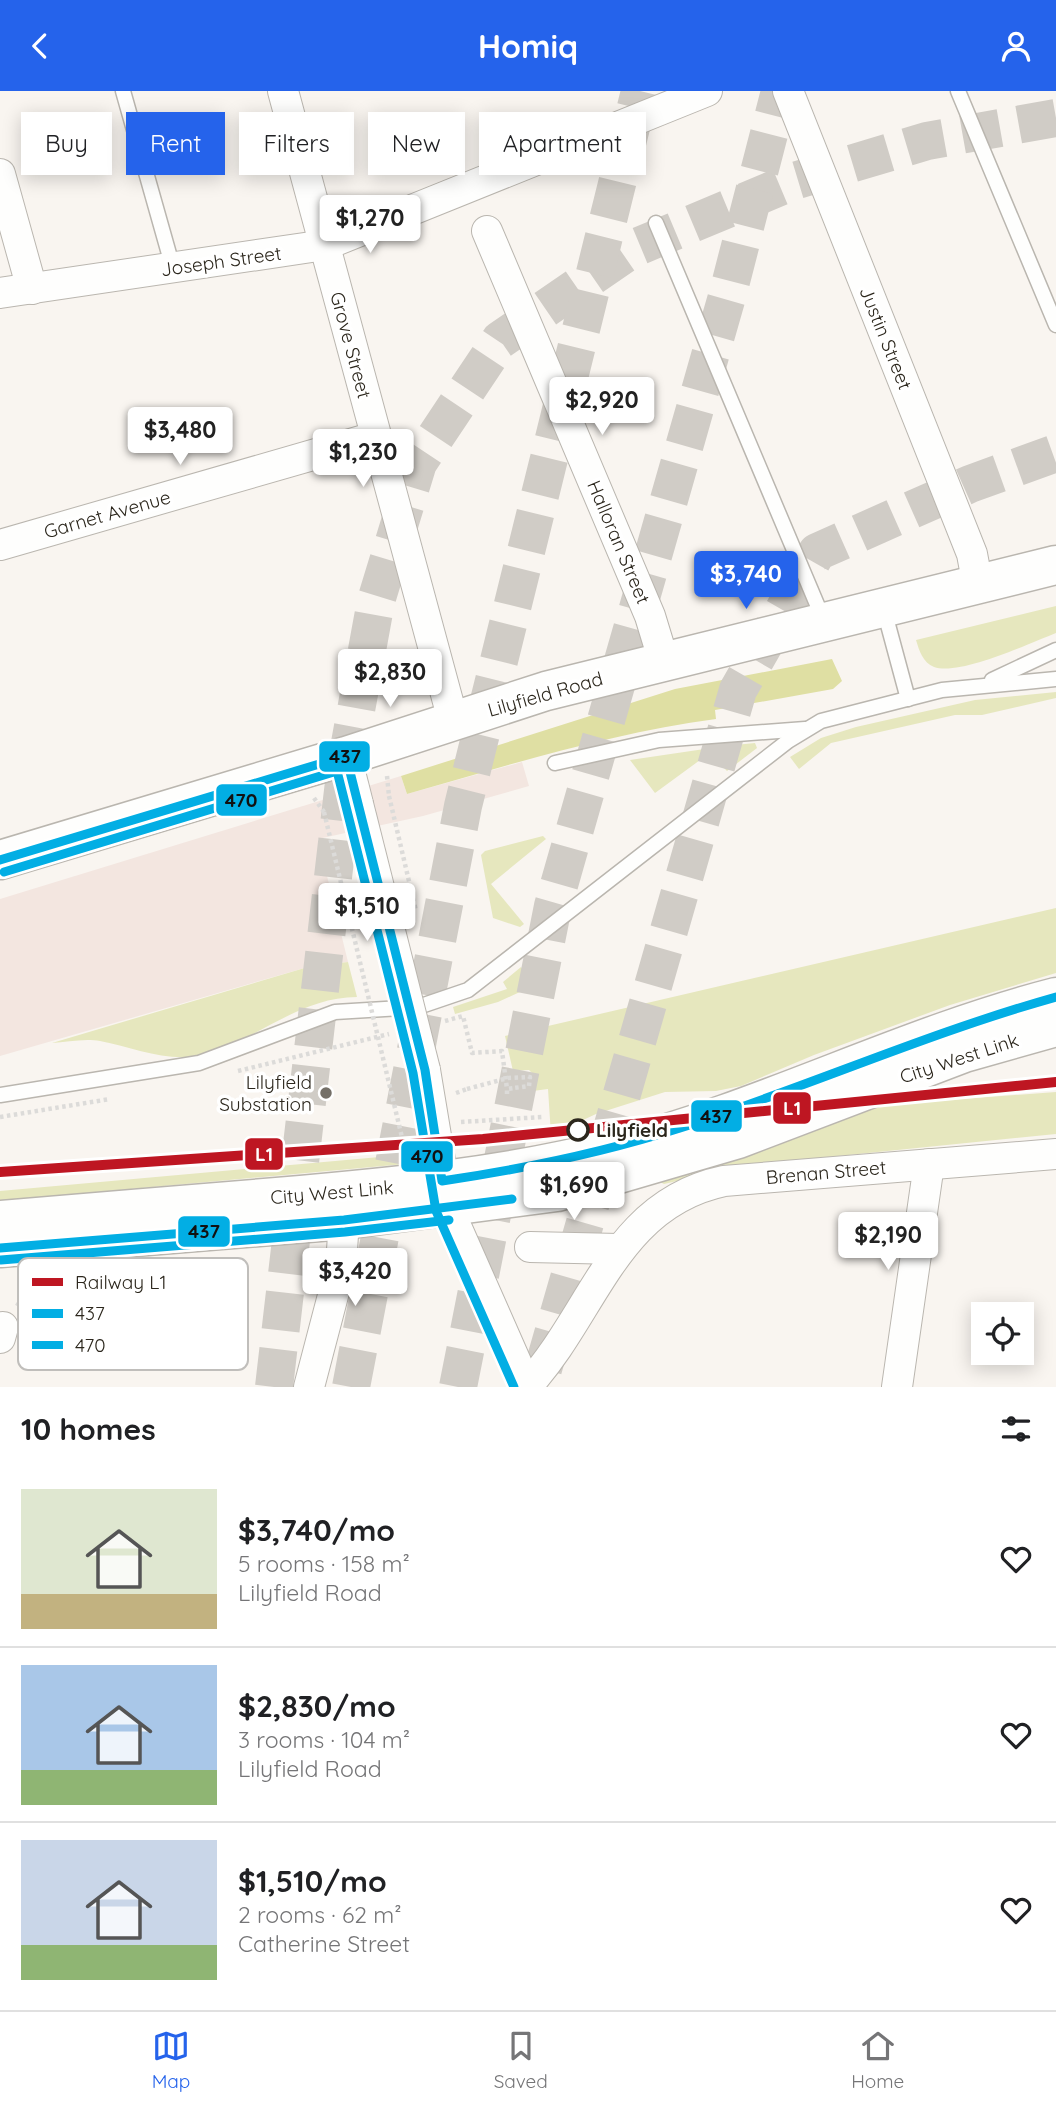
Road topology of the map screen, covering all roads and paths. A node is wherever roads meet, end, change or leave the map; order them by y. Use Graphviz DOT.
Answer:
graph roads {
  1 [pos="123,91"];
  2 [pos="283,91"];
  3 [pos="706,91"];
  4 [pos="788,91"];
  5 [pos="958,91"];
  6 [pos="0,174"];
  7 [pos="656,223"];
  8 [pos="487,231"];
  9 [pos="325,245"];
  10 [pos="173,268"];
  11 [pos="32,289"];
  12 [pos="0,293"];
  13 [pos="1056,325"];
  14 [pos="375,437"];
  15 [pos="0,545"];
  16 [pos="1056,565"];
  17 [pos="978,586"];
  18 [pos="884,608"];
  19 [pos="825,622"];
  20 [pos="1056,650"];
  21 [pos="664,662"];
  22 [pos="1056,678"];
  23 [pos="984,684"];
  24 [pos="908,699"];
  25 [pos="453,720"];
  26 [pos="810,728"];
  27 [pos="346,756"];
  28 [pos="555,763"];
  29 [pos="399,771"];
  30 [pos="389,796"];
  31 [pos="303,799"];
  32 [pos="0,860"];
  33 [pos="1056,997"];
  34 [pos="1056,1027"];
  35 [pos="471,1048"];
  36 [pos="456,1094"];
  37 [pos="0,1095"];
  38 [pos="542,1117"];
  39 [pos="461,1122"];
  40 [pos="406,1154"];
  41 [pos="1056,1154"];
  42 [pos="929,1164"];
  43 [pos="442,1180"];
  44 [pos="0,1220"];
  45 [pos="344,1220"];
  46 [pos="530,1247"];
  47 [pos="0,1248"];
  48 [pos="619,1249"];
  49 [pos="309,1387"];
  50 [pos="527,1387"];
  51 [pos="897,1387"];
  1 -- 10 [label="lane"];
  2 -- 9 [label="street, Grove Street"];
  3 -- 9 [label="street, Joseph Street"];
  4 -- 17 [label="street, Justin Street"];
  5 -- 13 [label="lane"];
  6 -- 11 [label="street"];
  7 -- 19 [label="lane"];
  8 -- 21 [label="street, Halloran Street"];
  9 -- 10 [label="street, Joseph Street"];
  9 -- 14 [label="street, Grove Street"];
  10 -- 11 [label="street, Joseph Street"];
  11 -- 12 [label="street, Joseph Street"];
  14 -- 15 [label="street, Garnet Avenue"];
  14 -- 25 [label="street, Grove Street"];
  16 -- 17 [label="main road, Lilyfield Road"];
  17 -- 18 [label="main road, Lilyfield Road"];
  18 -- 19 [label="main road, Lilyfield Road"];
  18 -- 24 [label="lane"];
  19 -- 21 [label="main road, Lilyfield Road"];
  20 -- 23 [label="lane"];
  21 -- 25 [label="main road, Lilyfield Road"];
  22 -- 23 [label="lane"];
  23 -- 24 [label="lane"];
  24 -- 26 [label="lane"];
  25 -- 27 [label="main road, Lilyfield Road"];
  26 -- 28 [label="lane"];
  26 -- 37 [label="lane"];
  27 -- 32 [label="main road, Lilyfield Road"];
  27 -- 43 [label="street, bridge"];
  29 -- 30 [label="path"];
  31 -- 40 [label="path, bridge"];
  33 -- 43 [label="main road, City West Link"];
  34 -- 43 [label="main road, City West Link"];
  35 -- 36 [label="path, bridge"];
  38 -- 39 [label="path"];
  41 -- 42 [label="street, Brenan Street"];
  42 -- 48 [label="street, Brenan Street"];
  42 -- 51 [label="street"];
  43 -- 44 [label="main road, City West Link"];
  43 -- 45 [label="main road, City West Link"];
  43 -- 50 [label="street"];
  45 -- 47 [label="main road, City West Link"];
  45 -- 49 [label="street"];
  46 -- 48 [label="street"];
  48 -- 50 [label="street, Brenan Street"];
}
